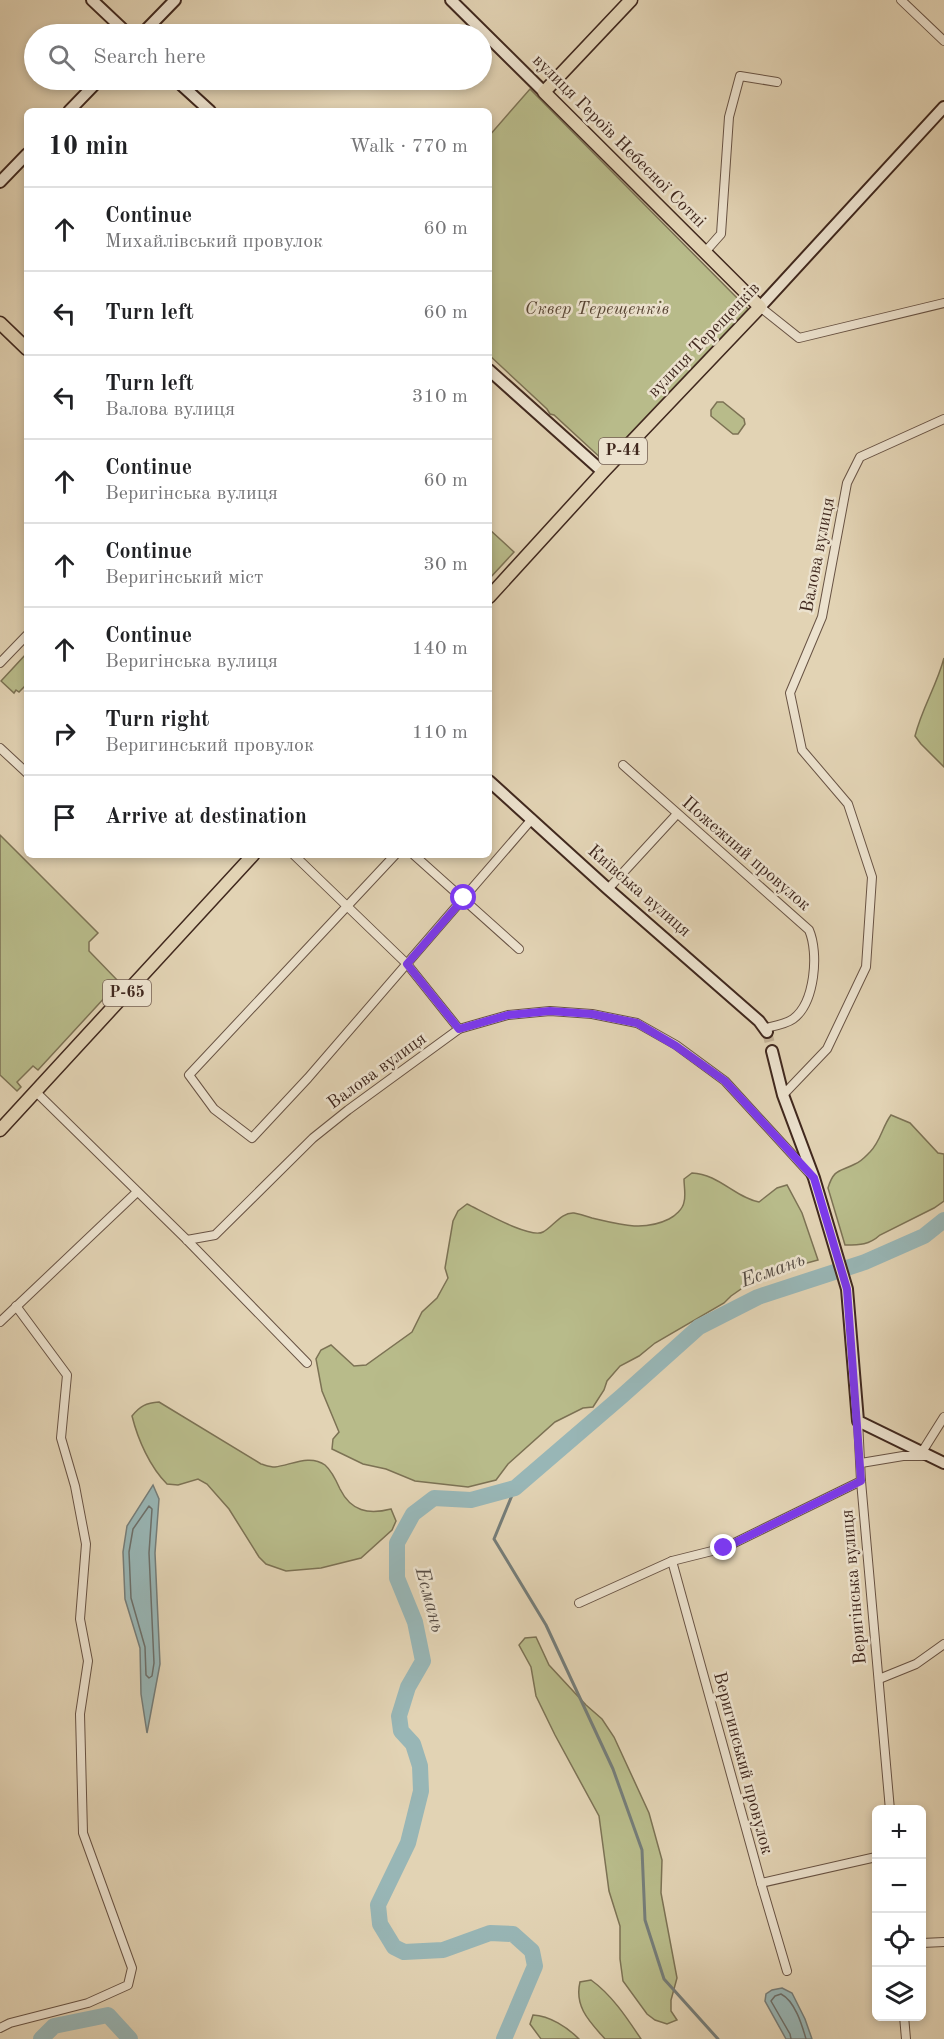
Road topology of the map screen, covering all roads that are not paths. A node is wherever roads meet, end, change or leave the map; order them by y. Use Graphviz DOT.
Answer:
graph roads {
  1 [pos="92,0"];
  2 [pos="175,0"];
  3 [pos="451,0"];
  4 [pos="631,0"];
  5 [pos="902,0"];
  6 [pos="117,24"];
  7 [pos="152,24"];
  8 [pos="475,24"];
  9 [pos="492,41"];
  10 [pos="944,41"];
  11 [pos="777,82"];
  12 [pos="89,90"];
  13 [pos="187,90"];
  14 [pos="544,92"];
  15 [pos="944,107"];
  16 [pos="72,108"];
  17 [pos="207,108"];
  18 [pos="24,157"];
  19 [pos="0,182"];
  20 [pos="705,252"];
  21 [pos="944,303"];
  22 [pos="760,307"];
  23 [pos="0,323"];
  24 [pos="24,346"];
  25 [pos="492,373"];
  26 [pos="944,419"];
  27 [pos="603,472"];
  28 [pos="492,594"];
  29 [pos="24,637"];
  30 [pos="0,663"];
  31 [pos="0,748"];
  32 [pos="623,765"];
  33 [pos="24,769"];
  34 [pos="492,784"];
  35 [pos="677,814"];
  36 [pos="532,819"];
  37 [pos="250,858"];
  38 [pos="297,858"];
  39 [pos="392,858"];
  40 [pos="417,858"];
  41 [pos="608,890"];
  42 [pos="464,898"];
  43 [pos="347,905"];
  44 [pos="519,950"];
  45 [pos="407,964"];
  46 [pos="459,1029"];
  47 [pos="766,1030"];
  48 [pos="772,1051"];
  49 [pos="36,1092"];
  50 [pos="783,1095"];
  51 [pos="0,1130"];
  52 [pos="814,1178"];
  53 [pos="137,1192"];
  54 [pos="187,1240"];
  55 [pos="16,1306"];
  56 [pos="0,1322"];
  57 [pos="307,1363"];
  58 [pos="944,1417"];
  59 [pos="858,1421"];
  60 [pos="925,1454"];
  61 [pos="861,1463"];
  62 [pos="944,1463"];
  63 [pos="861,1481"];
  64 [pos="672,1561"];
  65 [pos="579,1603"];
  66 [pos="944,1644"];
  67 [pos="879,1679"];
  68 [pos="890,1805"];
  69 [pos="872,1858"];
  70 [pos="760,1883"];
  71 [pos="944,1942"];
  72 [pos="926,1943"];
  73 [pos="787,1971"];
  74 [pos="904,2021"];
  75 [pos="0,2028"];
  76 [pos="906,2039"];
  1 -- 6 [label="street"];
  2 -- 7 [label="street"];
  3 -- 8 [label="street, вулиця Героїв Небесної Сотні"];
  4 -- 14 [label="main road"];
  5 -- 10 [label="street"];
  9 -- 14 [label="street, вулиця Героїв Небесної Сотні"];
  11 -- 20 [label="street"];
  12 -- 16 [label="street"];
  13 -- 17 [label="street"];
  14 -- 20 [label="main road, вулиця Героїв Небесної Сотні"];
  15 -- 22 [label="street, вулиця Терещенків"];
  18 -- 19 [label="street"];
  20 -- 22 [label="main road, вулиця Героїв Небесної Сотні"];
  21 -- 22 [label="street"];
  22 -- 27 [label="main road, вулиця Терещенків / Р-44"];
  23 -- 24 [label="main road"];
  25 -- 27 [label="street"];
  26 -- 50 [label="street, Валова вулиця"];
  27 -- 28 [label="main road, вулиця Терещенків / Р-44"];
  29 -- 30 [label="street"];
  31 -- 33 [label="street"];
  32 -- 35 [label="street, Пожежний провулок"];
  34 -- 36 [label="street, Київська вулиця"];
  35 -- 41 [label="street"];
  35 -- 47 [label="street, Пожежний провулок"];
  36 -- 41 [label="street, Київська вулиця"];
  36 -- 42 [label="street"];
  37 -- 49 [label="main road, Р-65"];
  38 -- 43 [label="street"];
  39 -- 43 [label="street"];
  40 -- 42 [label="street"];
  41 -- 47 [label="street, Київська вулиця"];
  42 -- 44 [label="street"];
  42 -- 45 [label="street"];
  43 -- 45 [label="street"];
  43 -- 45 [label="street"];
  45 -- 46 [label="street"];
  46 -- 52 [label="street, Валова вулиця"];
  46 -- 54 [label="street, Валова вулиця"];
  48 -- 50 [label="street"];
  49 -- 51 [label="main road, Р-65"];
  49 -- 53 [label="street"];
  50 -- 52 [label="street"];
  52 -- 59 [label="street, Веригінська вулиця"];
  53 -- 54 [label="street"];
  53 -- 55 [label="street"];
  54 -- 57 [label="street"];
  55 -- 56 [label="street"];
  55 -- 75 [label="street"];
  58 -- 60 [label="street"];
  59 -- 60 [label="street"];
  59 -- 61 [label="street, Веригінська вулиця"];
  60 -- 61 [label="street"];
  60 -- 62 [label="street"];
  61 -- 63 [label="street, Веригінська вулиця"];
  63 -- 64 [label="street"];
  63 -- 67 [label="street, Веригінська вулиця"];
  64 -- 65 [label="street"];
  64 -- 70 [label="street, Веригинський провулок"];
  66 -- 67 [label="street"];
  67 -- 68 [label="street, Веригінська вулиця"];
  69 -- 70 [label="street"];
  70 -- 73 [label="street, Веригинський провулок"];
  71 -- 72 [label="street"];
  74 -- 76 [label="street"];
}
